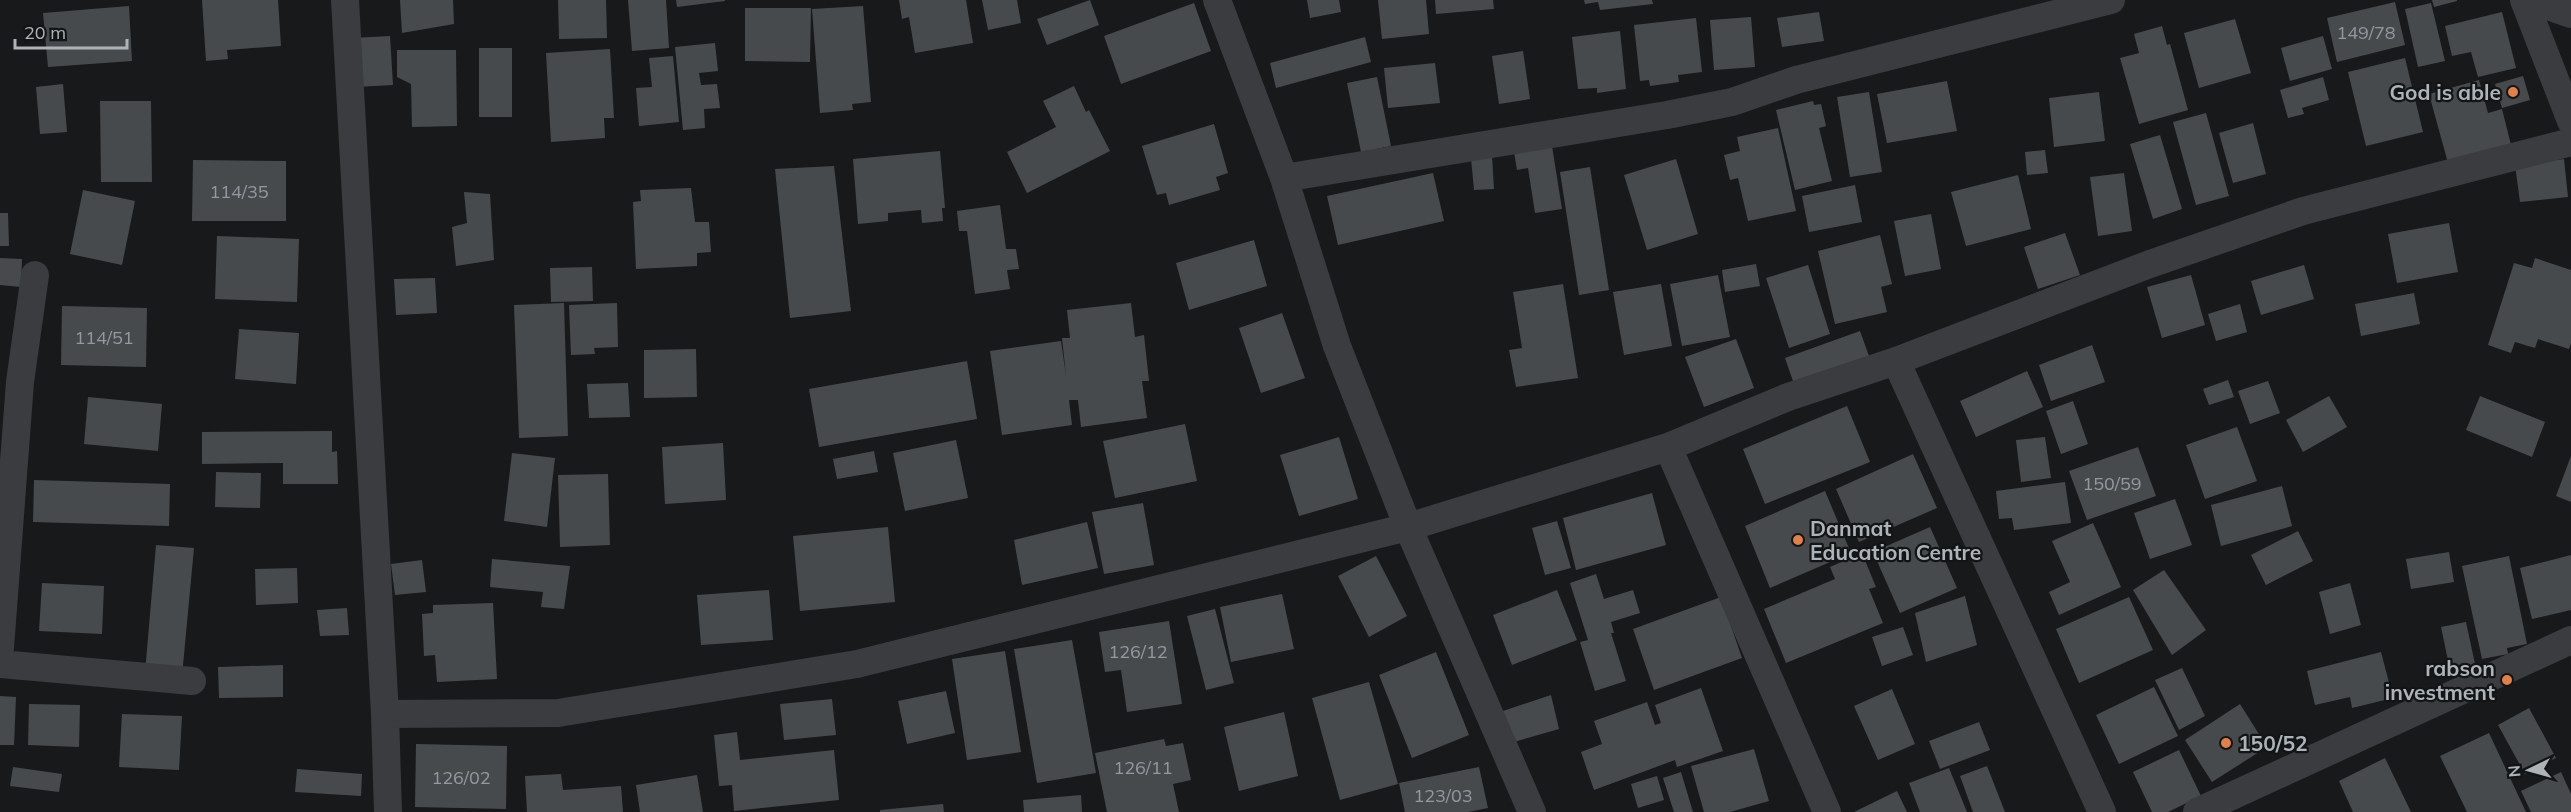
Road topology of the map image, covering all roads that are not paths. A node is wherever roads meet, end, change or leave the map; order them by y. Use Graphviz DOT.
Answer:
graph roads {
  1 [pos="345,0"];
  2 [pos="1217,0"];
  3 [pos="2111,0"];
  4 [pos="2524,0"];
  5 [pos="2531,0"];
  6 [pos="2051,7"];
  7 [pos="2571,14"];
  8 [pos="2571,121"];
  9 [pos="2571,142"];
  10 [pos="1284,178"];
  11 [pos="35,275"];
  12 [pos="1896,361"];
  13 [pos="1668,447"];
  14 [pos="1408,527"];
  15 [pos="2571,640"];
  16 [pos="0,648"];
  17 [pos="0,664"];
  18 [pos="192,681"];
  19 [pos="385,714"];
  20 [pos="388,812"];
  21 [pos="1532,812"];
  22 [pos="1827,812"];
  23 [pos="2102,812"];
  24 [pos="2197,812"];
  1 -- 19 [label="street"];
  2 -- 10 [label="street"];
  3 -- 6 [label="street"];
  4 -- 8 [label="street"];
  5 -- 7 [label="street"];
  6 -- 10 [label="street"];
  9 -- 12 [label="street"];
  10 -- 14 [label="street"];
  11 -- 16 [label="street"];
  12 -- 13 [label="street"];
  12 -- 23 [label="street"];
  13 -- 14 [label="street"];
  13 -- 22 [label="street"];
  14 -- 19 [label="street"];
  14 -- 21 [label="street"];
  15 -- 24 [label="street"];
  17 -- 18 [label="street"];
  19 -- 20 [label="street"];
}
